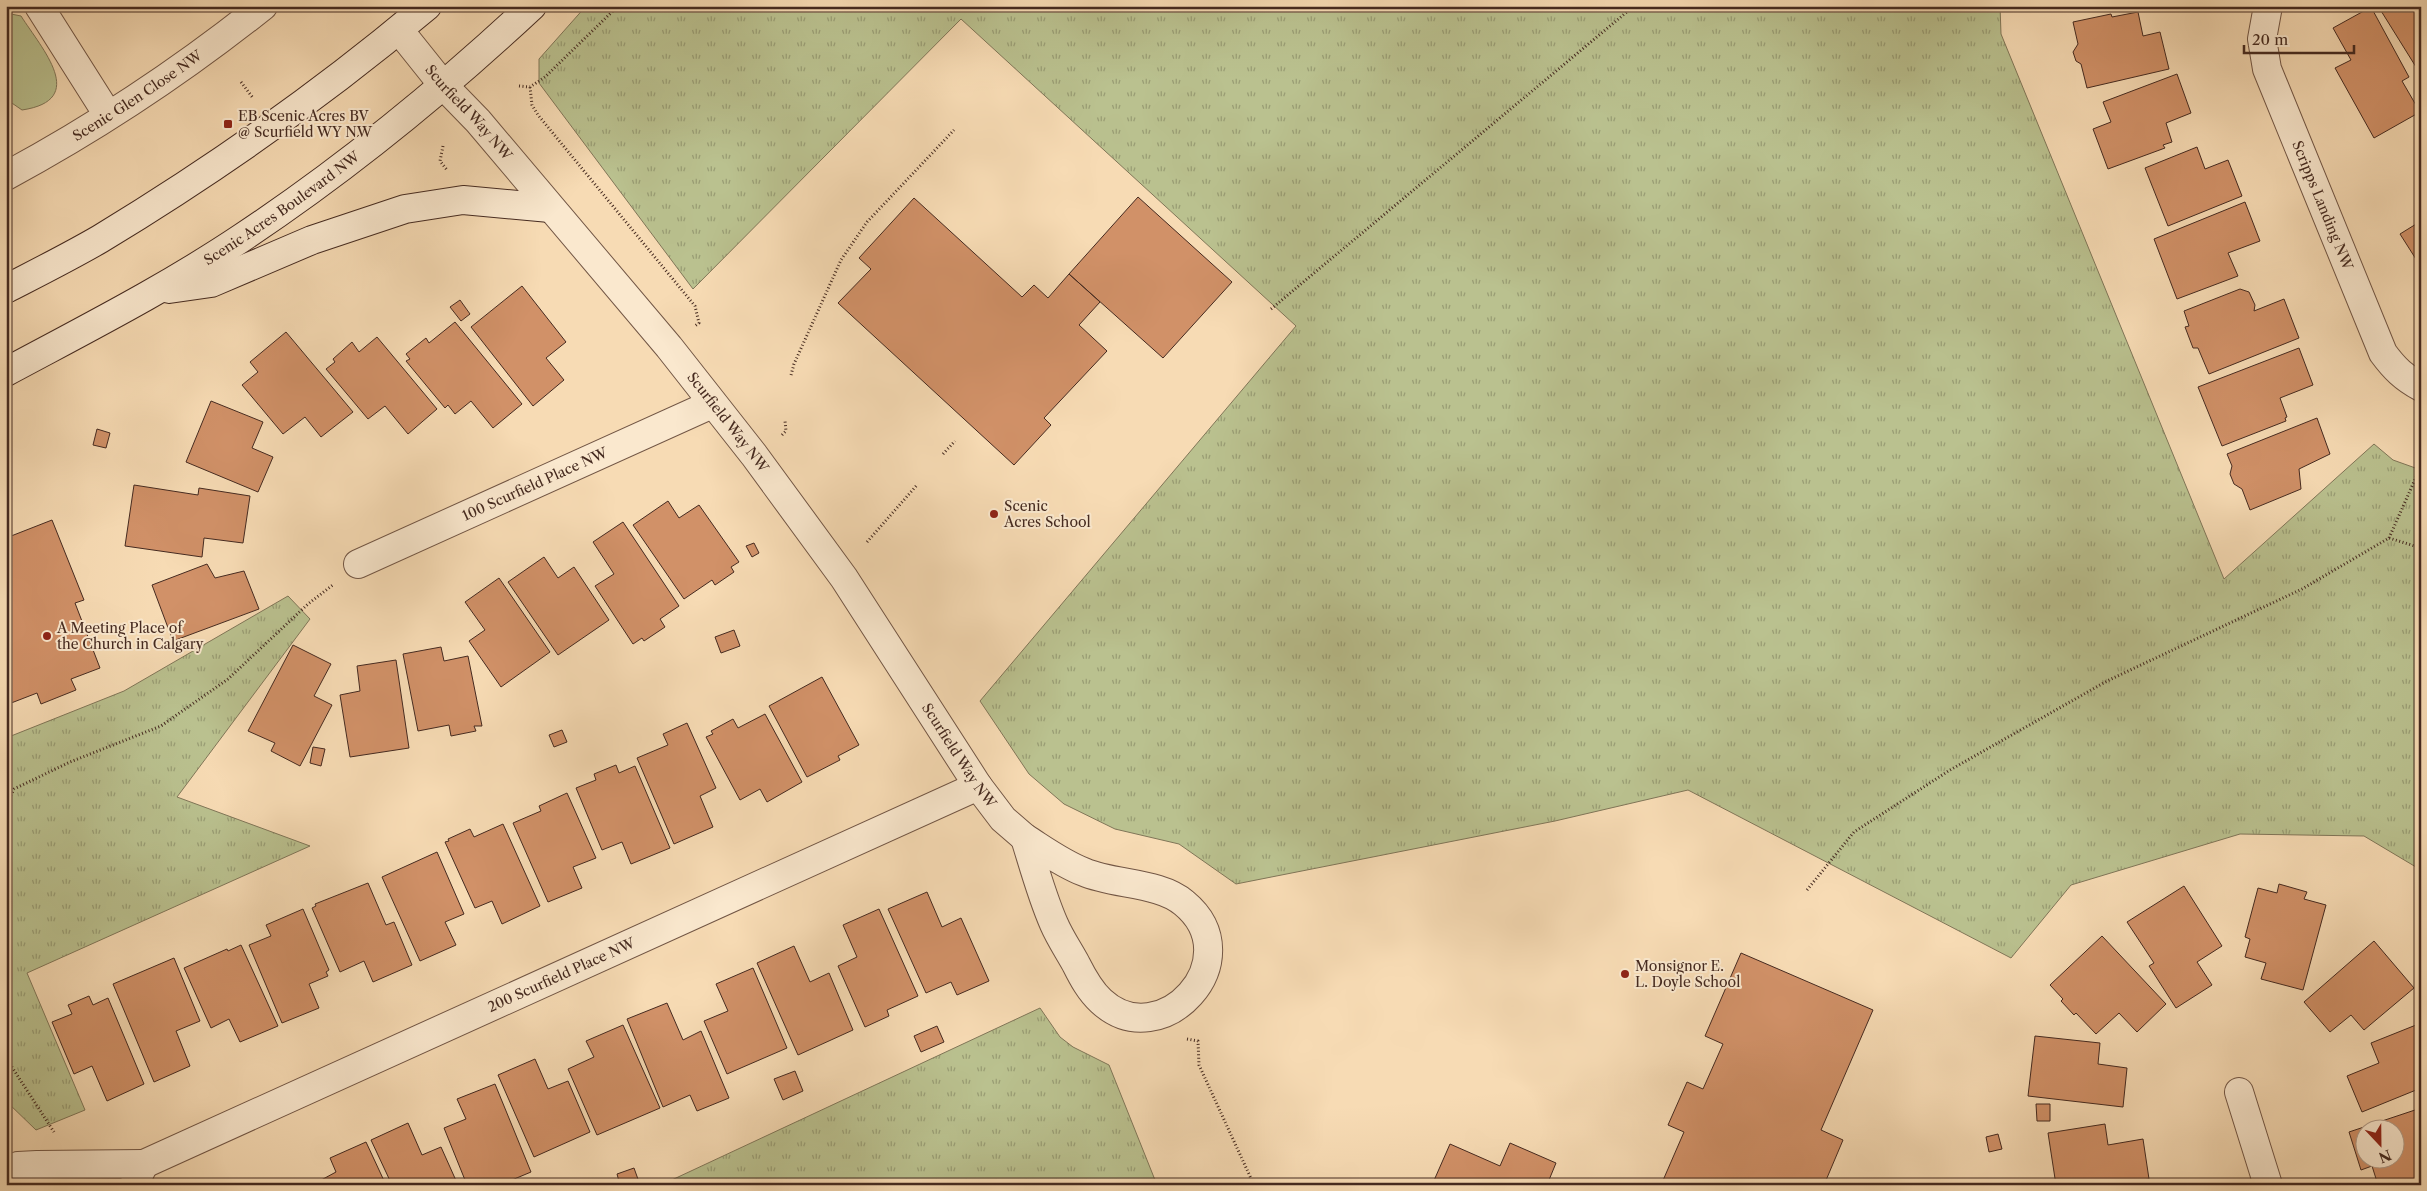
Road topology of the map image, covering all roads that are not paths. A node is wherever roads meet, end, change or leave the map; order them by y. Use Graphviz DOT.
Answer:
graph roads {
  1 [pos="39,6"];
  2 [pos="263,6"];
  3 [pos="427,6"];
  4 [pos="532,6"];
  5 [pos="2268,6"];
  6 [pos="399,30"];
  7 [pos="442,85"];
  8 [pos="108,115"];
  9 [pos="9,167"];
  10 [pos="550,208"];
  11 [pos="6,289"];
  12 [pos="158,290"];
  13 [pos="6,372"];
  14 [pos="2421,387"];
  15 [pos="712,404"];
  16 [pos="358,564"];
  17 [pos="978,786"];
  18 [pos="1025,838"];
  19 [pos="2238,1092"];
  20 [pos="6,1171"];
  21 [pos="139,1174"];
  22 [pos="2268,1185"];
  1 -- 8 [label="street"];
  2 -- 8 [label="street, Scenic Glen Close NW"];
  3 -- 6 [label="street"];
  4 -- 7 [label="street, Scenic Acres Boulevard NW"];
  5 -- 14 [label="street, Scripps Landing NW"];
  6 -- 7 [label="street, Scurfield Way NW"];
  6 -- 11 [label="street"];
  7 -- 10 [label="street, Scurfield Way NW"];
  7 -- 12 [label="street, Scenic Acres Boulevard NW"];
  8 -- 9 [label="street, Scenic Glen Close NW"];
  10 -- 12 [label="street"];
  10 -- 15 [label="street, Scurfield Way NW"];
  12 -- 13 [label="street, Scenic Acres Boulevard NW"];
  15 -- 16 [label="street, 100 Scurfield Place NW"];
  15 -- 17 [label="street, Scurfield Way NW"];
  17 -- 18 [label="street, Scurfield Way NW"];
  17 -- 21 [label="street, 200 Scurfield Place NW"];
  18 -- 18 [label="street, Scurfield Way NW"];
  19 -- 22 [label="street"];
  20 -- 21 [label="street, 200 Scurfield Place NW"];
}
